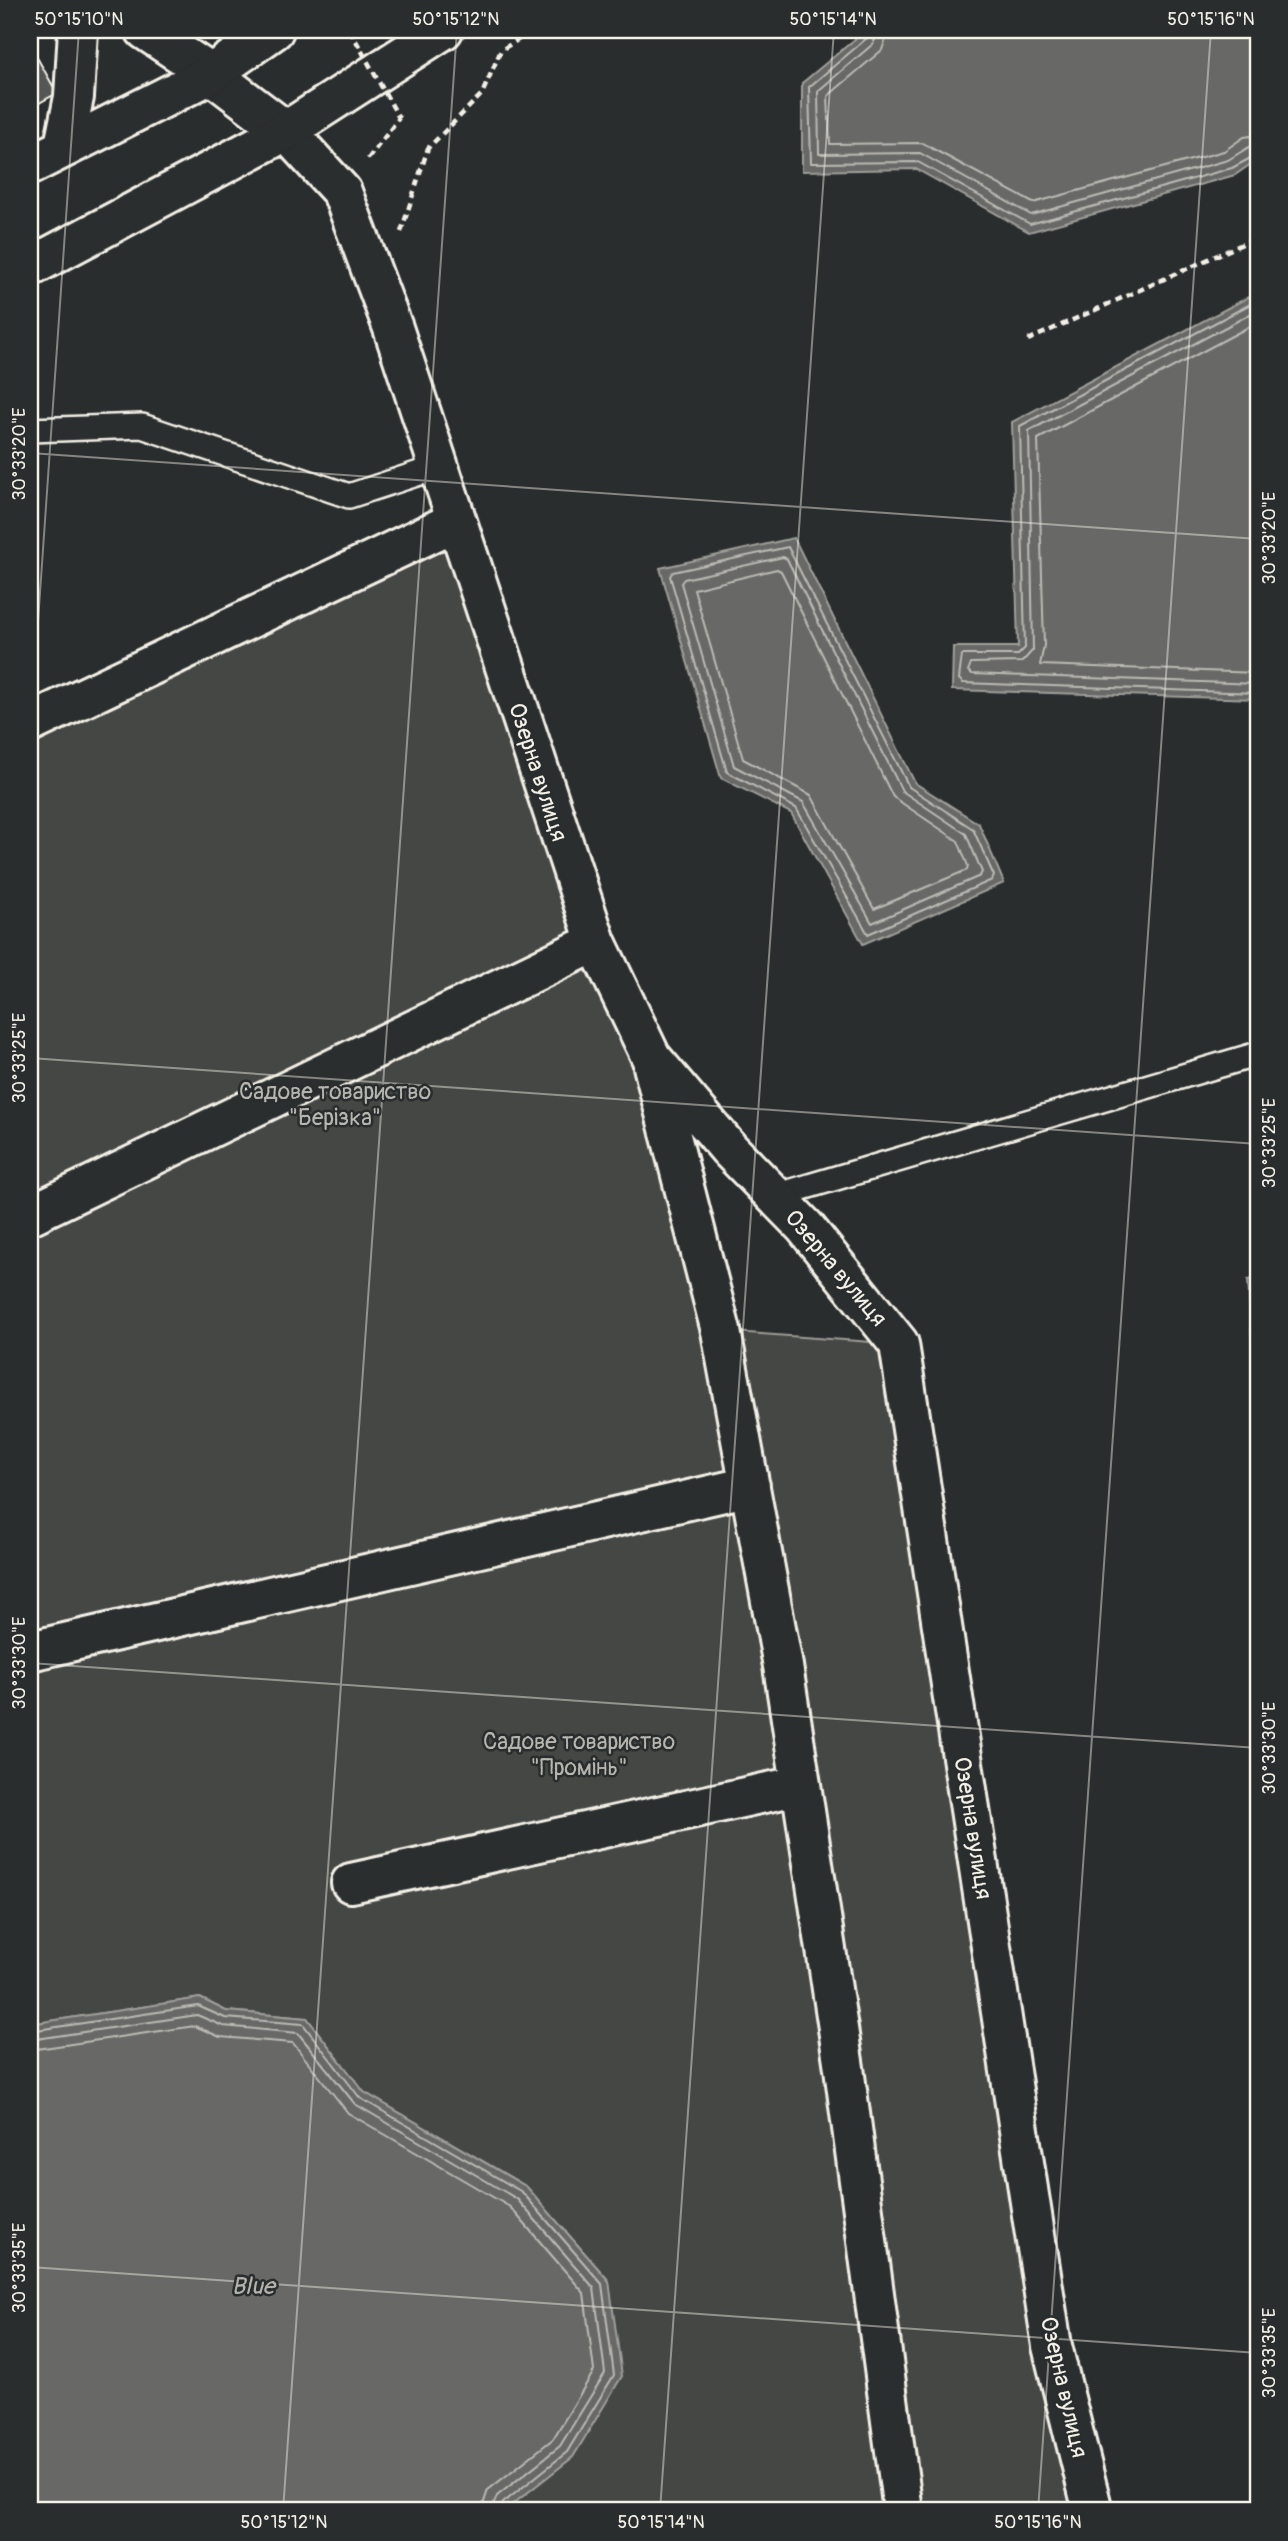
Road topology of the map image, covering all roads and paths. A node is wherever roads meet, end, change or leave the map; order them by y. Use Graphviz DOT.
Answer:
graph roads {
  1 [pos="78,30"];
  2 [pos="145,30"];
  3 [pos="274,30"];
  4 [pos="350,30"];
  5 [pos="443,30"];
  6 [pos="534,30"];
  7 [pos="211,74"];
  8 [pos="286,131"];
  9 [pos="64,146"];
  10 [pos="30,165"];
  11 [pos="342,192"];
  12 [pos="401,234"];
  13 [pos="1258,237"];
  14 [pos="30,267"];
  15 [pos="1027,340"];
  16 [pos="30,430"];
  17 [pos="438,467"];
  18 [pos="456,521"];
  19 [pos="30,723"];
  20 [pos="596,942"];
  21 [pos="1258,1054"];
  22 [pos="651,1057"];
  23 [pos="775,1196"];
  24 [pos="30,1215"];
  25 [pos="750,1486"];
  26 [pos="30,1651"];
  27 [pos="802,1785"];
  28 [pos="351,1883"];
  29 [pos="903,2511"];
  30 [pos="1093,2511"];
  1 -- 9 [label="street"];
  2 -- 7 [label="street, Озерна вулиця"];
  3 -- 7 [label="street"];
  4 -- 11 [label="path, bridge"];
  5 -- 8 [label="street"];
  6 -- 12 [label="path"];
  7 -- 8 [label="street, Озерна вулиця"];
  7 -- 9 [label="street"];
  8 -- 11 [label="street, Озерна вулиця"];
  8 -- 14 [label="street"];
  9 -- 10 [label="street"];
  11 -- 17 [label="street, Озерна вулиця"];
  13 -- 15 [label="path"];
  16 -- 17 [label="lane"];
  17 -- 18 [label="street, Озерна вулиця"];
  18 -- 19 [label="street"];
  18 -- 20 [label="street, Озерна вулиця"];
  20 -- 22 [label="street, Озерна вулиця"];
  20 -- 24 [label="street"];
  21 -- 23 [label="lane"];
  22 -- 23 [label="street, Озерна вулиця"];
  22 -- 25 [label="street"];
  23 -- 30 [label="street, Озерна вулиця"];
  25 -- 26 [label="street"];
  25 -- 27 [label="street"];
  27 -- 28 [label="street"];
  27 -- 29 [label="street"];
}
